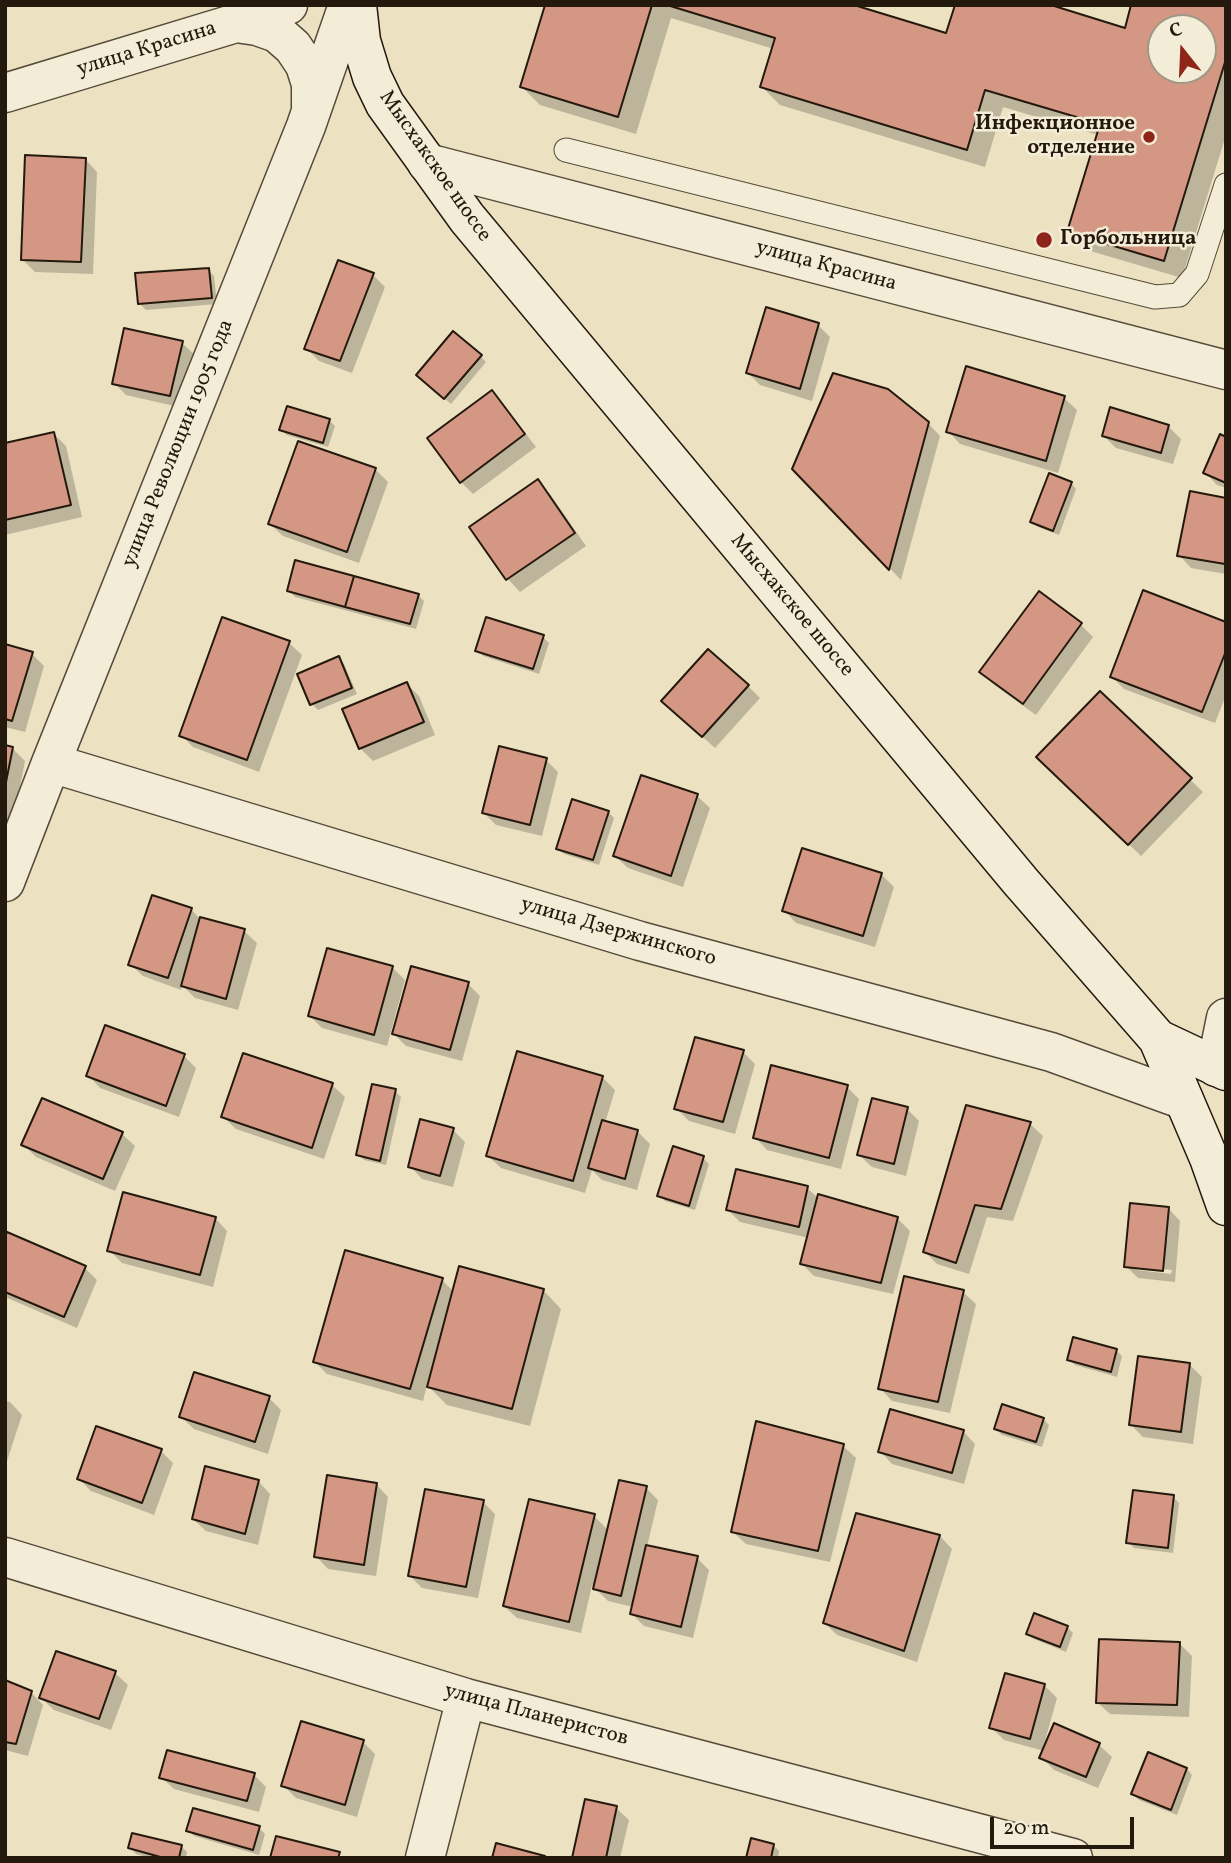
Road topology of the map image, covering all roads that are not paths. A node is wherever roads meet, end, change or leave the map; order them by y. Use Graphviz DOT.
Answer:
graph roads {
  1 [pos="288,5"];
  2 [pos="354,6"];
  3 [pos="236,23"];
  4 [pos="5,93"];
  5 [pos="306,126"];
  6 [pos="566,150"];
  7 [pos="427,163"];
  8 [pos="1226,185"];
  9 [pos="1226,370"];
  10 [pos="51,763"];
  11 [pos="5,882"];
  12 [pos="1226,1018"];
  13 [pos="1158,1039"];
  14 [pos="1221,1069"];
  15 [pos="1184,1100"];
  16 [pos="1226,1206"];
  17 [pos="5,1556"];
  18 [pos="466,1698"];
  19 [pos="425,1858"];
  20 [pos="1073,1858"];
  1 -- 3 [label="street, улица Красина"];
  2 -- 5 [label="street, улица Революции 1905 года"];
  2 -- 7 [label="street, Мысхакское шоссе"];
  3 -- 4 [label="street, улица Красина"];
  3 -- 5 [label="street"];
  5 -- 10 [label="street, улица Революции 1905 года"];
  6 -- 8 [label="lane"];
  7 -- 9 [label="street, улица Красина"];
  7 -- 13 [label="street, Мысхакское шоссе"];
  10 -- 11 [label="street, улица Революции 1905 года"];
  10 -- 15 [label="street, улица Дзержинского"];
  12 -- 14 [label="street"];
  13 -- 14 [label="street"];
  13 -- 15 [label="street, Мысхакское шоссе"];
  15 -- 16 [label="street, Мысхакское шоссе"];
  17 -- 18 [label="street, улица Планеристов"];
  18 -- 19 [label="street"];
  18 -- 20 [label="street, улица Планеристов"];
}
